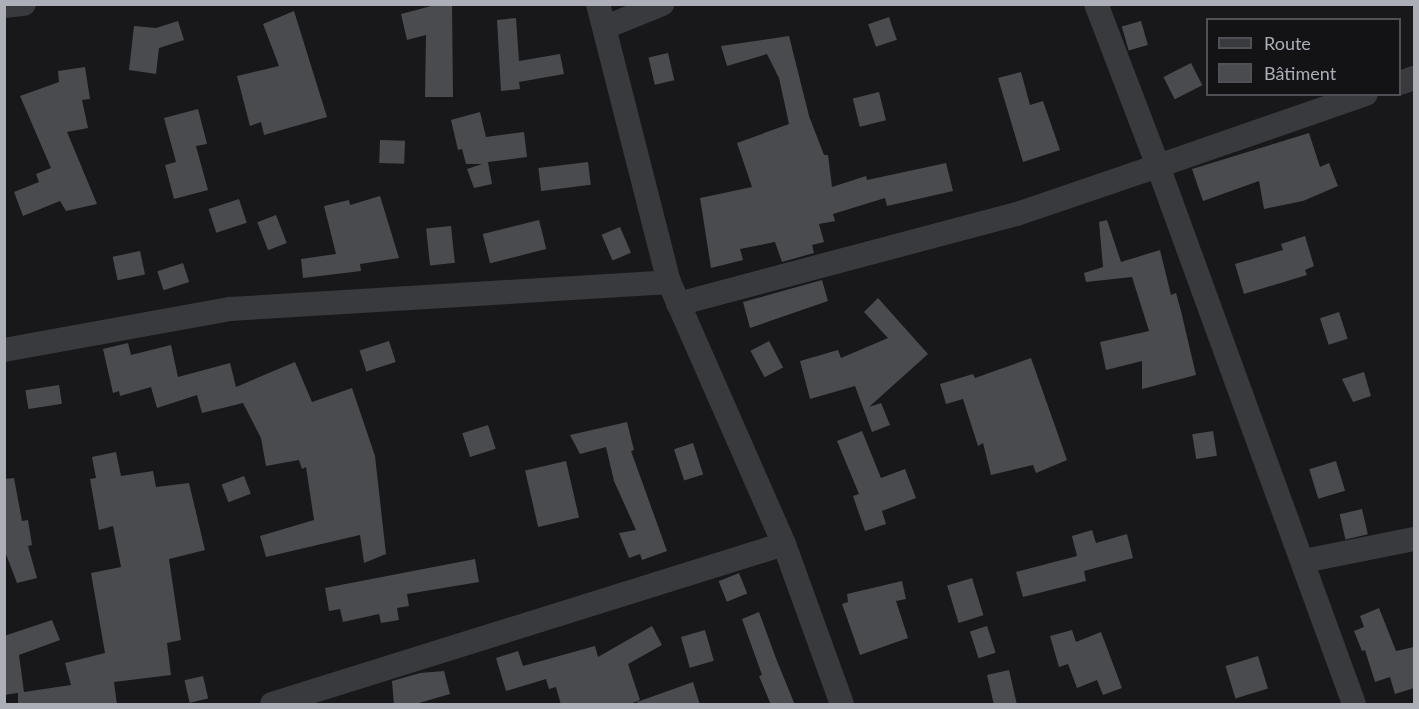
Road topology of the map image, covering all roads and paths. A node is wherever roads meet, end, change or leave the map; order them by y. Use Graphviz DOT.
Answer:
graph roads {
  1 [pos="24,4"];
  2 [pos="662,4"];
  3 [pos="1096,4"];
  4 [pos="4,6"];
  5 [pos="602,16"];
  6 [pos="1360,96"];
  7 [pos="1158,166"];
  8 [pos="673,293"];
  9 [pos="4,350"];
  10 [pos="1414,539"];
  11 [pos="784,544"];
  12 [pos="1304,561"];
  13 [pos="272,705"];
  14 [pos="842,705"];
  15 [pos="1354,705"];
  1 -- 4 [label="street"];
  2 -- 5 [label="street"];
  3 -- 7 [label="street"];
  5 -- 8 [label="street"];
  6 -- 7 [label="street"];
  7 -- 8 [label="street"];
  7 -- 12 [label="street"];
  8 -- 9 [label="street"];
  8 -- 11 [label="street"];
  10 -- 12 [label="street"];
  11 -- 13 [label="street"];
  11 -- 14 [label="street"];
  12 -- 15 [label="street"];
}
